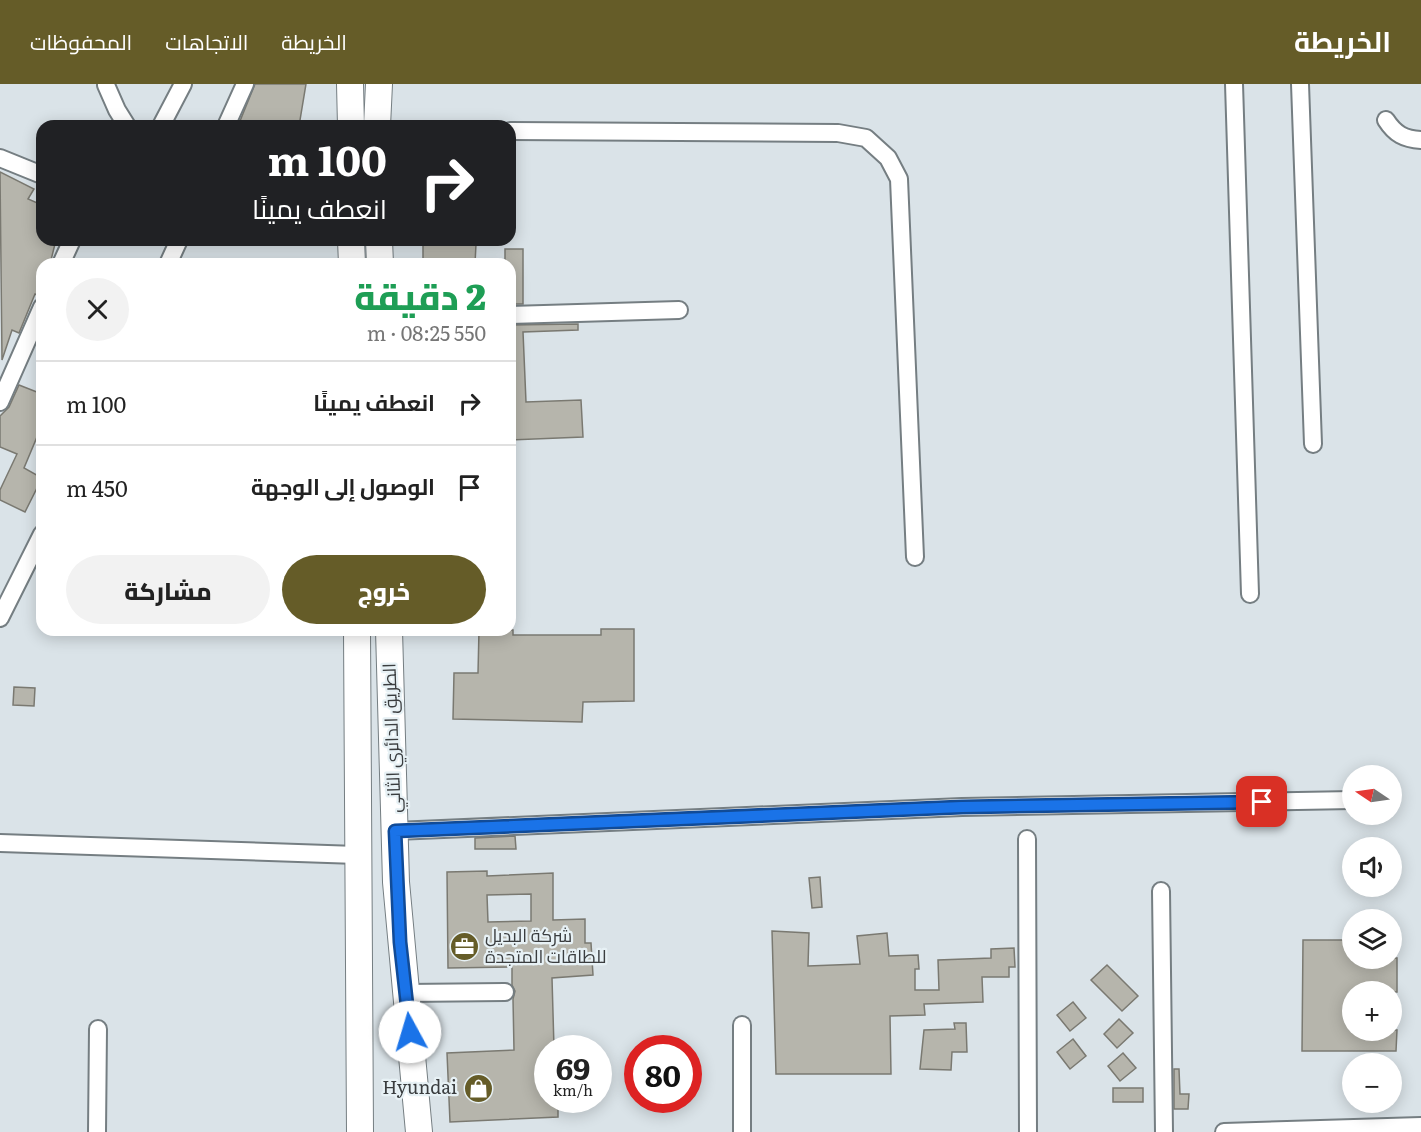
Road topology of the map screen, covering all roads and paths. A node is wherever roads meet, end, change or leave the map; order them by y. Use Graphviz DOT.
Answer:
graph roads {
  1 [pos="103,84"];
  2 [pos="183,84"];
  3 [pos="245,84"];
  4 [pos="350,84"];
  5 [pos="379,84"];
  6 [pos="1234,84"];
  7 [pos="1300,84"];
  8 [pos="116,118"];
  9 [pos="164,120"];
  10 [pos="229,120"];
  11 [pos="351,120"];
  12 [pos="377,120"];
  13 [pos="1386,120"];
  14 [pos="516,131"];
  15 [pos="1421,140"];
  16 [pos="0,158"];
  17 [pos="36,173"];
  18 [pos="679,310"];
  19 [pos="516,315"];
  20 [pos="36,321"];
  21 [pos="0,402"];
  22 [pos="1313,444"];
  23 [pos="36,546"];
  24 [pos="915,556"];
  25 [pos="1250,594"];
  26 [pos="0,618"];
  27 [pos="357,636"];
  28 [pos="389,636"];
  29 [pos="1342,800"];
  30 [pos="395,831"];
  31 [pos="1027,838"];
  32 [pos="0,843"];
  33 [pos="357,855"];
  34 [pos="396,882"];
  35 [pos="1161,891"];
  36 [pos="505,992"];
  37 [pos="406,993"];
  38 [pos="360,1014"];
  39 [pos="742,1024"];
  40 [pos="98,1029"];
  41 [pos="1421,1126"];
  42 [pos="97,1132"];
  43 [pos="360,1132"];
  44 [pos="372,1132"];
  45 [pos="404,1132"];
  46 [pos="419,1132"];
  47 [pos="742,1132"];
  48 [pos="1028,1132"];
  49 [pos="1164,1132"];
  50 [pos="1224,1132"];
  1 -- 8 [label="street"];
  2 -- 9 [label="street"];
  3 -- 10 [label="street"];
  4 -- 11 [label="highway"];
  5 -- 12 [label="highway"];
  6 -- 25 [label="street"];
  7 -- 22 [label="street"];
  13 -- 15 [label="street"];
  14 -- 24 [label="street"];
  16 -- 17 [label="street"];
  18 -- 19 [label="street"];
  20 -- 21 [label="street"];
  23 -- 26 [label="street"];
  27 -- 33 [label="highway, الطريق الدائري الثاني"];
  28 -- 30 [label="highway, الطريق الدائري الثاني"];
  29 -- 30 [label="street"];
  30 -- 34 [label="highway, الطريق الدائري الثاني"];
  31 -- 48 [label="street"];
  32 -- 33 [label="street"];
  33 -- 38 [label="highway, الطريق الدائري الثاني"];
  34 -- 37 [label="highway, الطريق الدائري الثاني"];
  34 -- 45 [label="highway"];
  35 -- 49 [label="street"];
  36 -- 37 [label="street"];
  37 -- 46 [label="highway, الطريق الدائري الثاني"];
  38 -- 43 [label="highway, الطريق الدائري الثاني"];
  38 -- 44 [label="highway"];
  39 -- 47 [label="street"];
  40 -- 42 [label="street"];
  41 -- 50 [label="street"];
}
